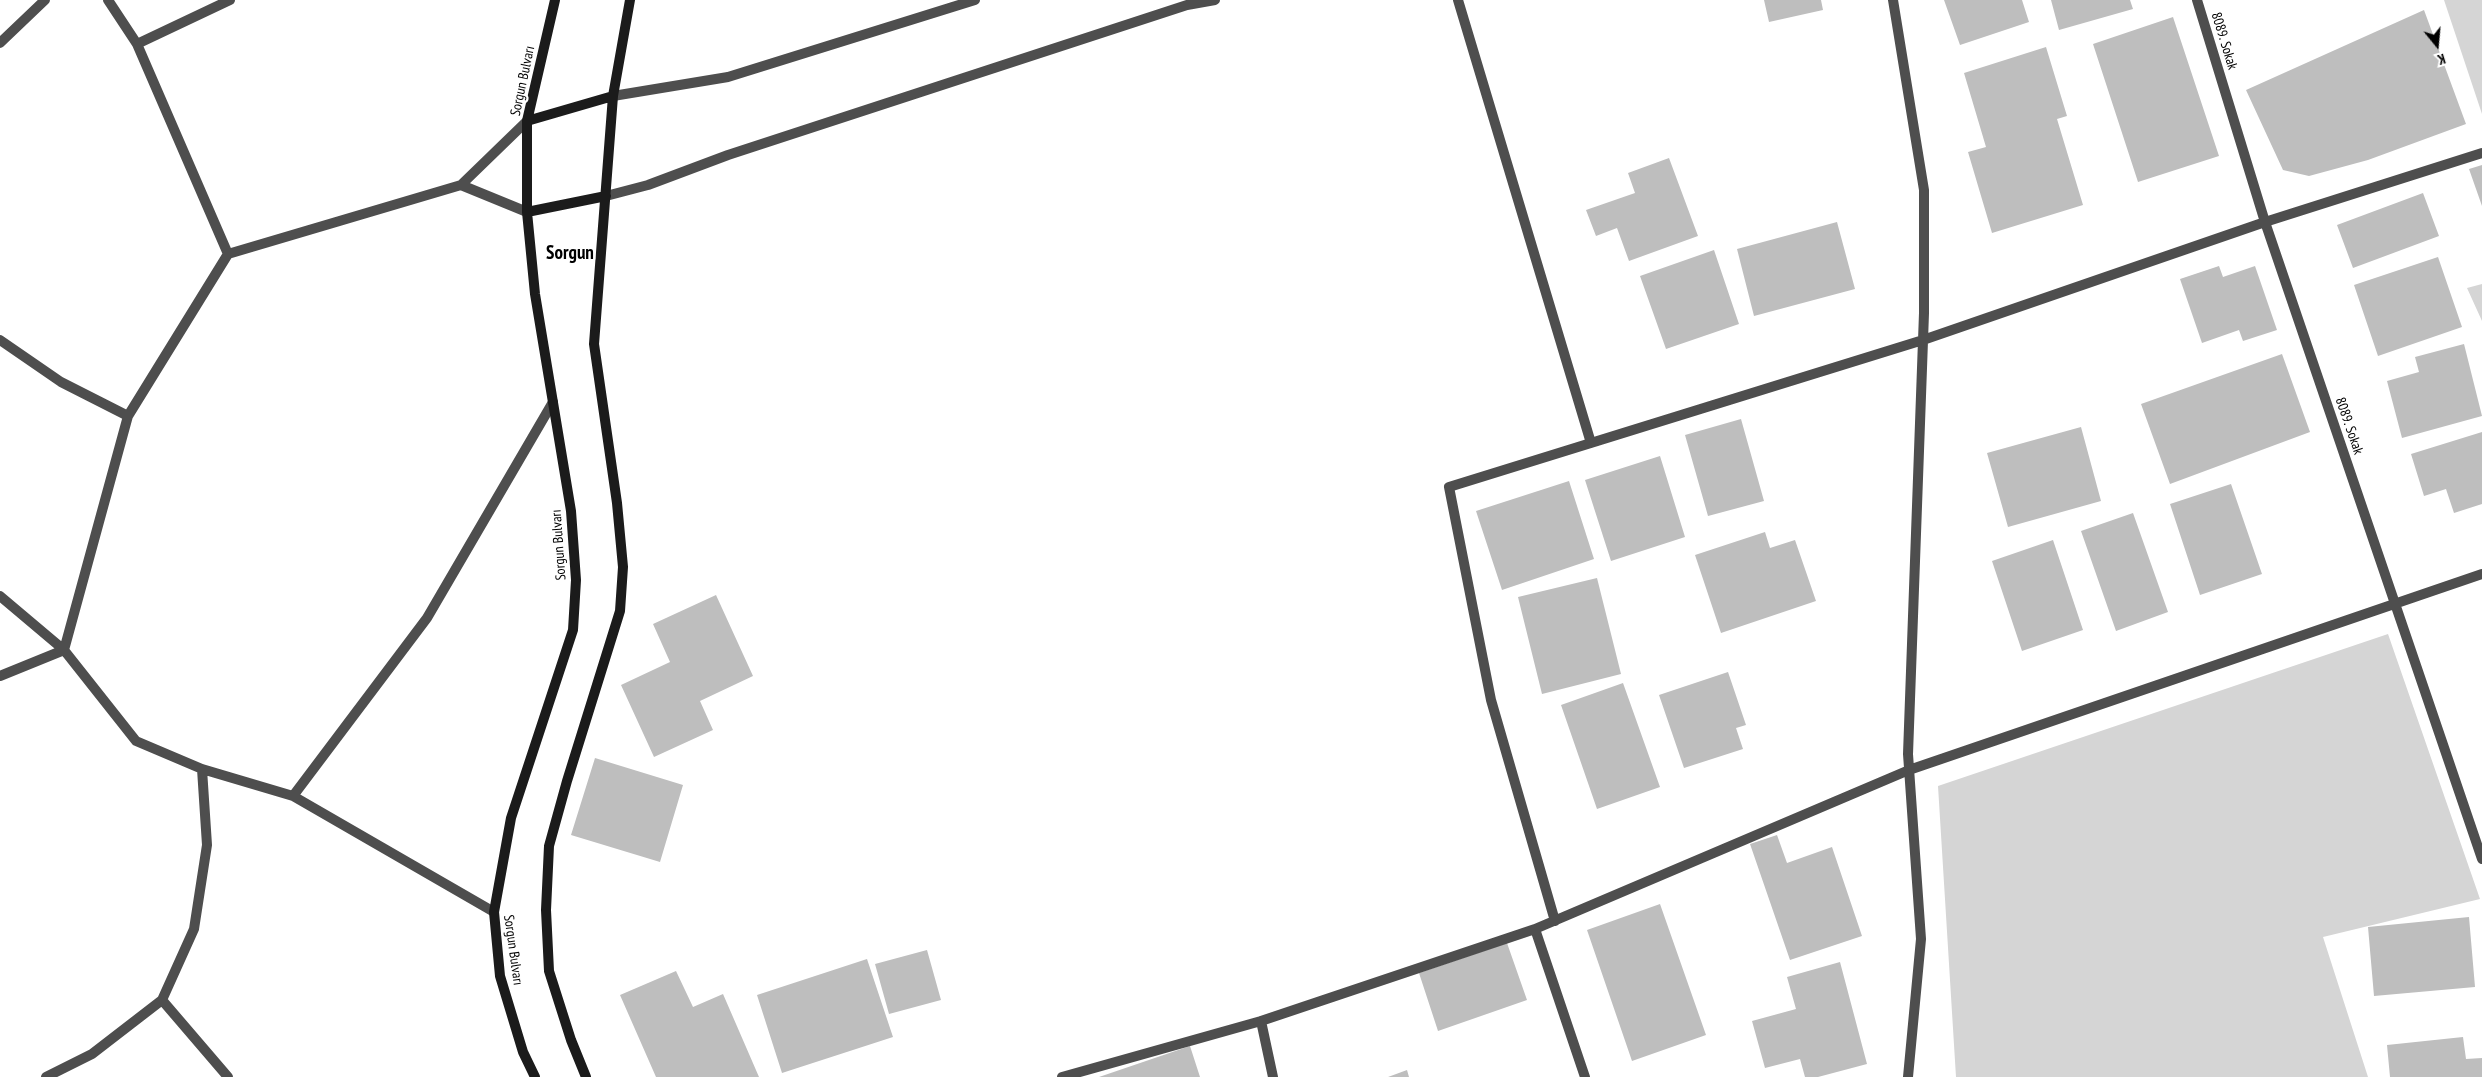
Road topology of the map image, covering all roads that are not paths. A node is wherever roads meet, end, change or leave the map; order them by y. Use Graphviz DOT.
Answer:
graph roads {
  1 [pos="45,0"];
  2 [pos="108,0"];
  3 [pos="230,0"];
  4 [pos="555,0"];
  5 [pos="630,0"];
  6 [pos="975,0"];
  7 [pos="1216,0"];
  8 [pos="1458,0"];
  9 [pos="1893,0"];
  10 [pos="2198,0"];
  11 [pos="0,43"];
  12 [pos="137,44"];
  13 [pos="613,96"];
  14 [pos="527,121"];
  15 [pos="2482,153"];
  16 [pos="461,185"];
  17 [pos="606,196"];
  18 [pos="527,212"];
  19 [pos="2265,222"];
  20 [pos="228,254"];
  21 [pos="0,340"];
  22 [pos="1923,340"];
  23 [pos="553,402"];
  24 [pos="128,416"];
  25 [pos="1591,443"];
  26 [pos="2482,574"];
  27 [pos="0,596"];
  28 [pos="2395,604"];
  29 [pos="64,650"];
  30 [pos="0,676"];
  31 [pos="202,769"];
  32 [pos="1909,770"];
  33 [pos="293,796"];
  34 [pos="2482,859"];
  35 [pos="494,912"];
  36 [pos="1555,921"];
  37 [pos="1535,929"];
  38 [pos="162,1000"];
  39 [pos="1261,1021"];
  40 [pos="46,1077"];
  41 [pos="228,1077"];
  42 [pos="535,1077"];
  43 [pos="586,1077"];
  44 [pos="1062,1077"];
  45 [pos="1273,1077"];
  46 [pos="1586,1077"];
  47 [pos="1908,1077"];
  1 -- 11 [label="street"];
  2 -- 12 [label="street"];
  3 -- 12 [label="street"];
  4 -- 14 [label="main road, Sorgun Bulvarı"];
  5 -- 13 [label="main road"];
  6 -- 13 [label="street"];
  7 -- 17 [label="street"];
  8 -- 25 [label="street"];
  9 -- 22 [label="street"];
  10 -- 19 [label="street, 8089. Sokak"];
  12 -- 20 [label="street"];
  13 -- 14 [label="main road"];
  13 -- 17 [label="main road"];
  14 -- 16 [label="street"];
  14 -- 18 [label="main road, Sorgun Bulvarı"];
  15 -- 19 [label="street"];
  16 -- 18 [label="street"];
  16 -- 20 [label="street"];
  17 -- 18 [label="main road"];
  17 -- 43 [label="main road"];
  18 -- 23 [label="main road, Sorgun Bulvarı"];
  19 -- 22 [label="street"];
  19 -- 28 [label="street, 8089. Sokak"];
  20 -- 24 [label="street"];
  21 -- 24 [label="street"];
  22 -- 25 [label="street"];
  22 -- 32 [label="street"];
  23 -- 33 [label="street"];
  23 -- 35 [label="main road, Sorgun Bulvarı"];
  24 -- 29 [label="street"];
  25 -- 36 [label="street"];
  26 -- 28 [label="street"];
  27 -- 29 [label="street"];
  28 -- 32 [label="street"];
  28 -- 34 [label="street, 8089. Sokak"];
  29 -- 30 [label="street"];
  29 -- 31 [label="street"];
  31 -- 33 [label="street"];
  31 -- 38 [label="street"];
  32 -- 36 [label="street"];
  32 -- 47 [label="street"];
  33 -- 35 [label="street"];
  35 -- 42 [label="main road, Sorgun Bulvarı"];
  36 -- 37 [label="street"];
  37 -- 39 [label="street"];
  37 -- 46 [label="street"];
  38 -- 40 [label="street"];
  38 -- 41 [label="street"];
  39 -- 44 [label="street"];
  39 -- 45 [label="street"];
}
